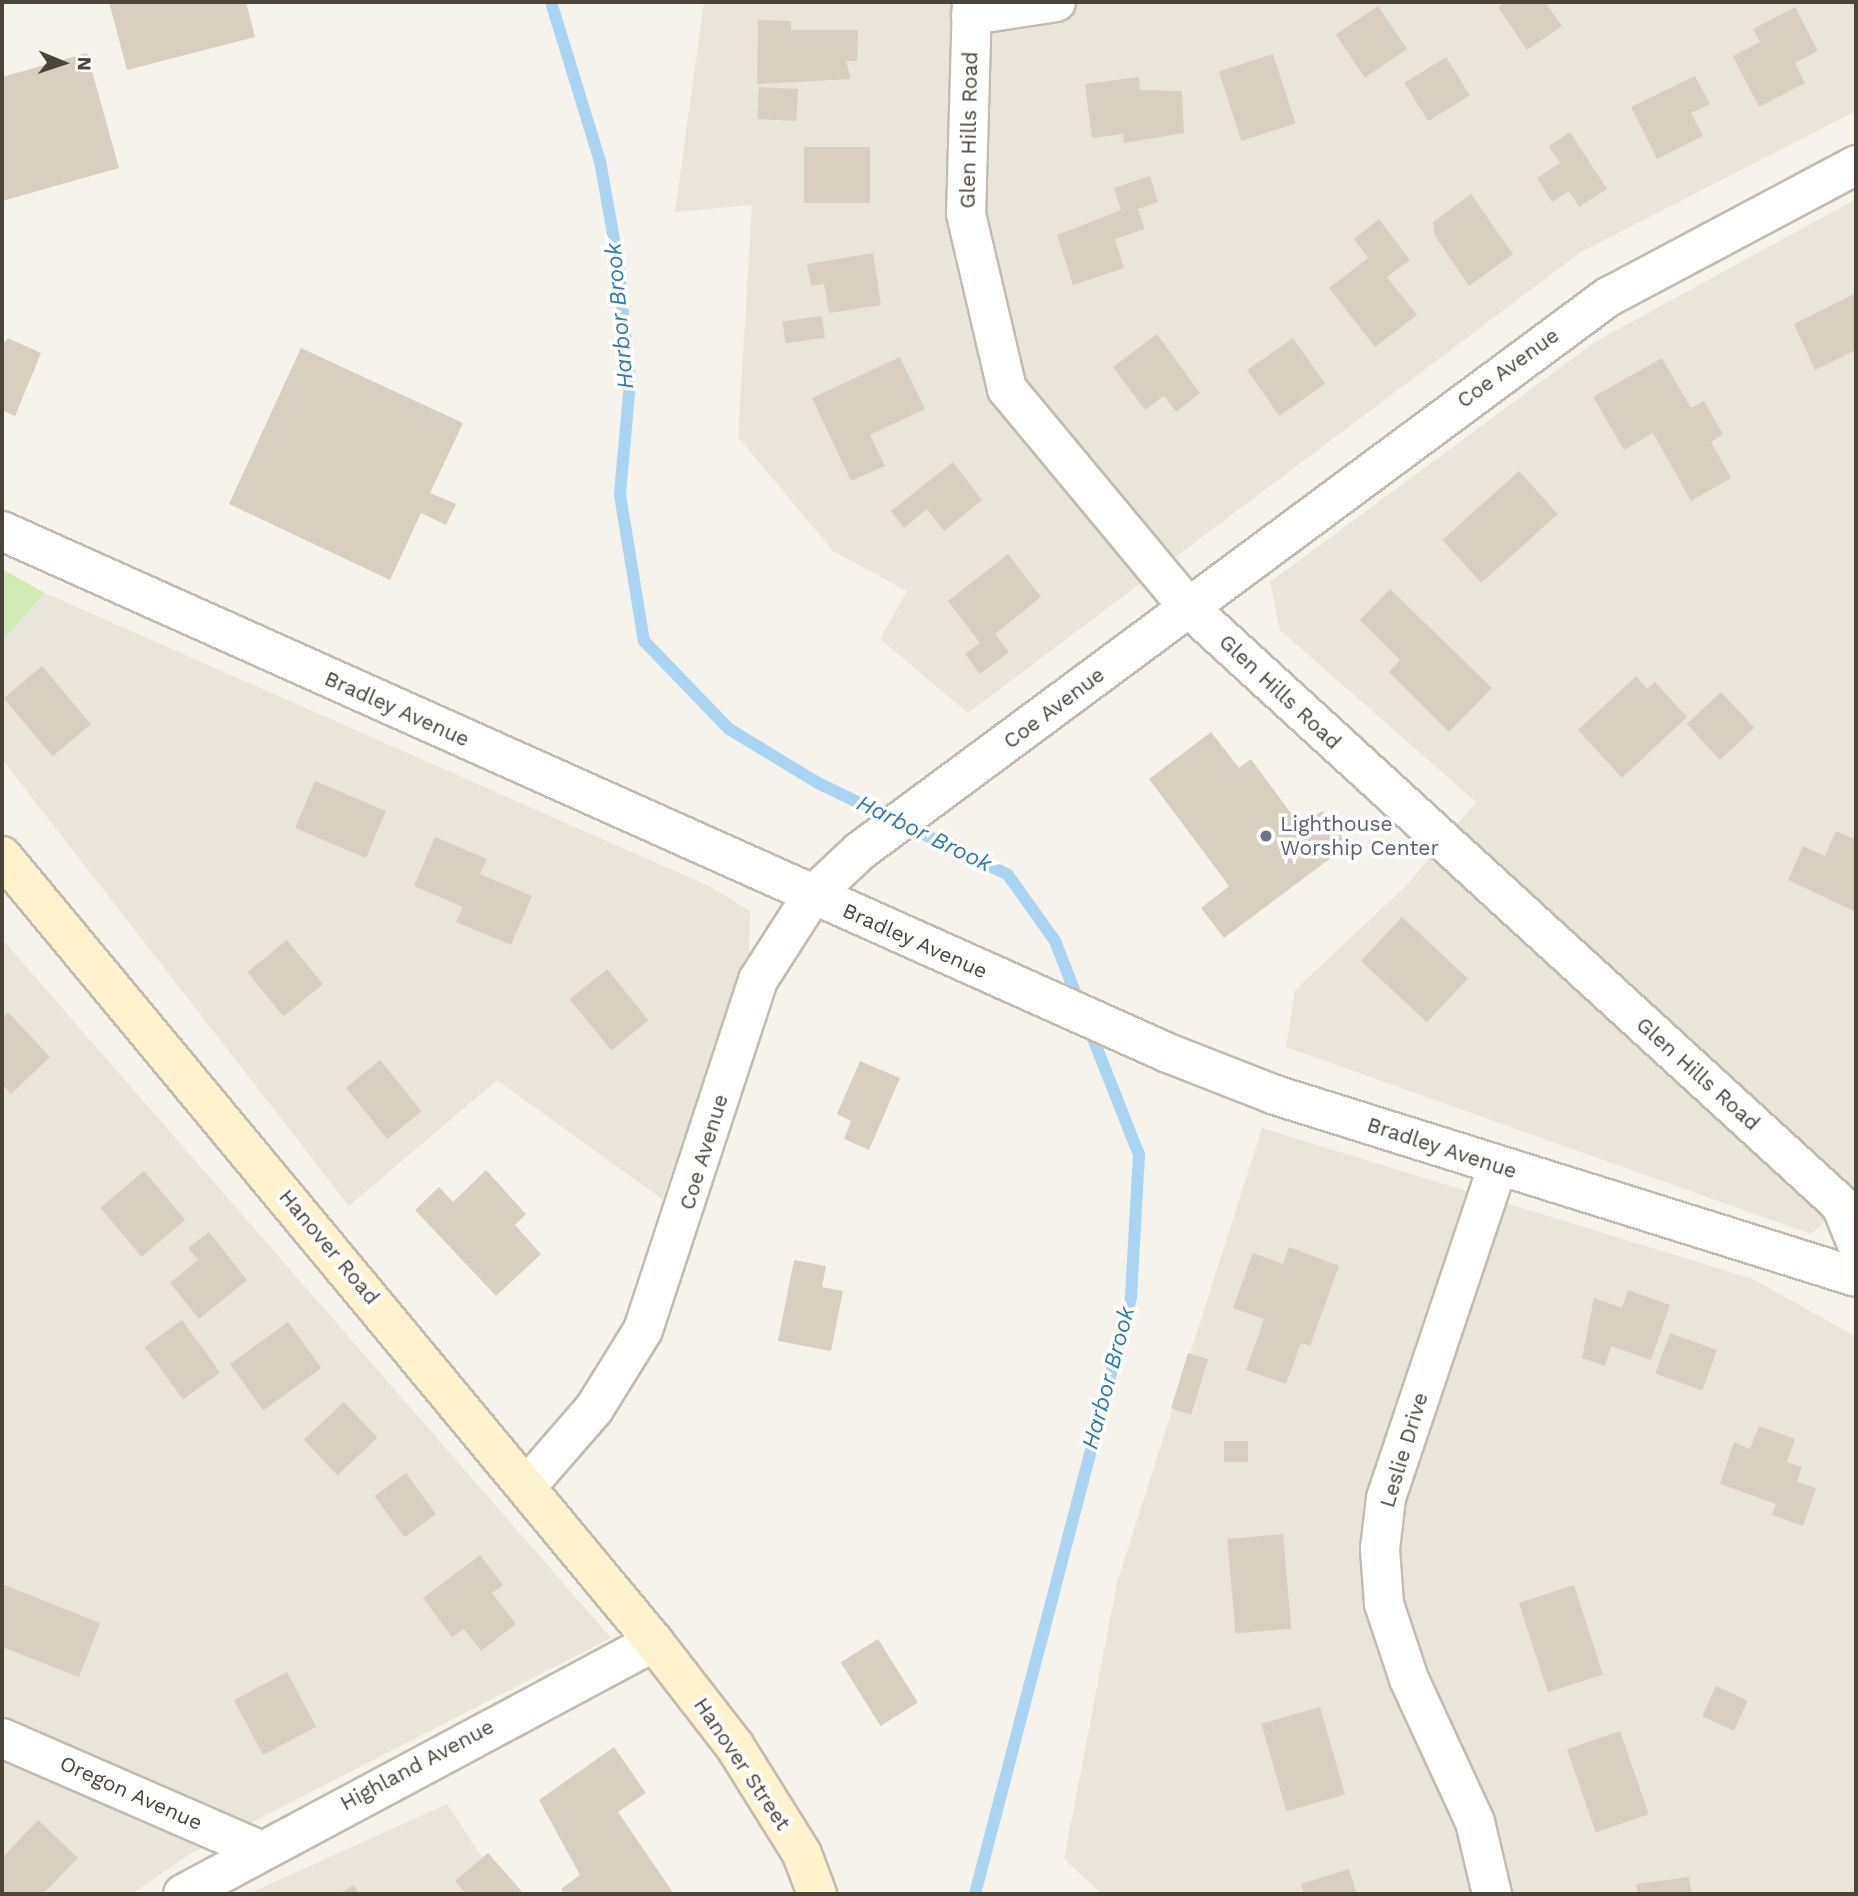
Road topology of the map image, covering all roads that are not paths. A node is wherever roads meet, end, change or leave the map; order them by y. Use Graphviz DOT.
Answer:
graph roads {
  1 [pos="1056,2"];
  2 [pos="971,8"];
  3 [pos="1856,165"];
  4 [pos="2,531"];
  5 [pos="1188,607"];
  6 [pos="2,856"];
  7 [pos="813,896"];
  8 [pos="1498,1166"];
  9 [pos="1856,1242"];
  10 [pos="1856,1277"];
  11 [pos="527,1486"];
  12 [pos="654,1642"];
  13 [pos="2,1738"];
  14 [pos="260,1850"];
  15 [pos="183,1894"];
  16 [pos="817,1894"];
  17 [pos="1492,1894"];
  1 -- 2 [label="street"];
  2 -- 5 [label="street, Glen Hills Road"];
  3 -- 5 [label="street, Coe Avenue"];
  4 -- 7 [label="street, Bradley Avenue"];
  5 -- 7 [label="street, Coe Avenue"];
  5 -- 9 [label="street, Glen Hills Road"];
  6 -- 11 [label="main road, Hanover Road"];
  7 -- 8 [label="street, Bradley Avenue"];
  7 -- 11 [label="street, Coe Avenue"];
  8 -- 10 [label="street, Bradley Avenue"];
  8 -- 17 [label="street, Leslie Drive"];
  11 -- 12 [label="main road, Hanover Road"];
  12 -- 14 [label="street, Highland Avenue"];
  12 -- 16 [label="main road, Hanover Street"];
  13 -- 14 [label="street, Oregon Avenue"];
  14 -- 15 [label="street, Highland Avenue"];
}
